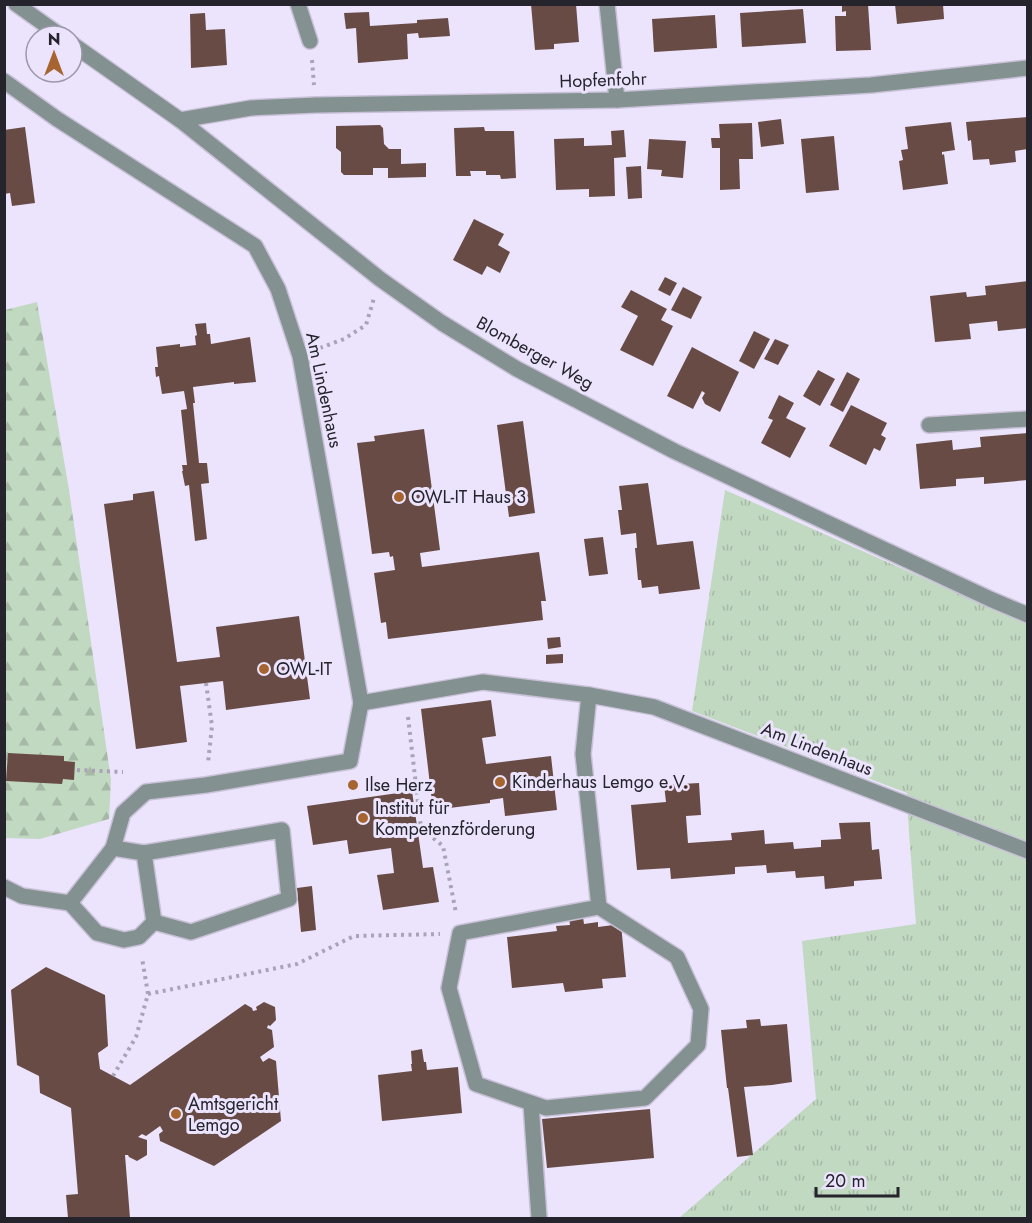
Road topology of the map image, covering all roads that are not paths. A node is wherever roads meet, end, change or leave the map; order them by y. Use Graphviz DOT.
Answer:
graph roads {
  1 [pos="16,4"];
  2 [pos="298,4"];
  3 [pos="607,4"];
  4 [pos="44,24"];
  5 [pos="310,41"];
  6 [pos="84,52"];
  7 [pos="1028,68"];
  8 [pos="4,81"];
  9 [pos="617,100"];
  10 [pos="180,120"];
  11 [pos="1028,418"];
  12 [pos="929,425"];
  13 [pos="1028,615"];
  14 [pos="589,695"];
  15 [pos="362,703"];
  16 [pos="113,848"];
  17 [pos="1028,851"];
  18 [pos="144,853"];
  19 [pos="4,887"];
  20 [pos="70,903"];
  21 [pos="598,907"];
  22 [pos="154,922"];
  23 [pos="531,1104"];
  24 [pos="539,1218"];
  1 -- 4 [label="street"];
  2 -- 5 [label="street"];
  3 -- 9 [label="street"];
  6 -- 10 [label="street, Blomberger Weg"];
  7 -- 9 [label="street, Hopfenfohr"];
  8 -- 15 [label="street, Am Lindenhaus"];
  9 -- 10 [label="street, Hopfenfohr"];
  10 -- 13 [label="street, Blomberger Weg"];
  11 -- 12 [label="street"];
  14 -- 15 [label="street, Am Lindenhaus"];
  14 -- 17 [label="street, Am Lindenhaus"];
  14 -- 21 [label="street"];
  15 -- 16 [label="street, Am Lindenhaus"];
  16 -- 18 [label="street"];
  16 -- 20 [label="street, Am Lindenhaus"];
  18 -- 22 [label="street"];
  18 -- 22 [label="street"];
  19 -- 20 [label="street"];
  20 -- 22 [label="street"];
  21 -- 23 [label="street"];
  21 -- 23 [label="street"];
  23 -- 24 [label="street"];
}
